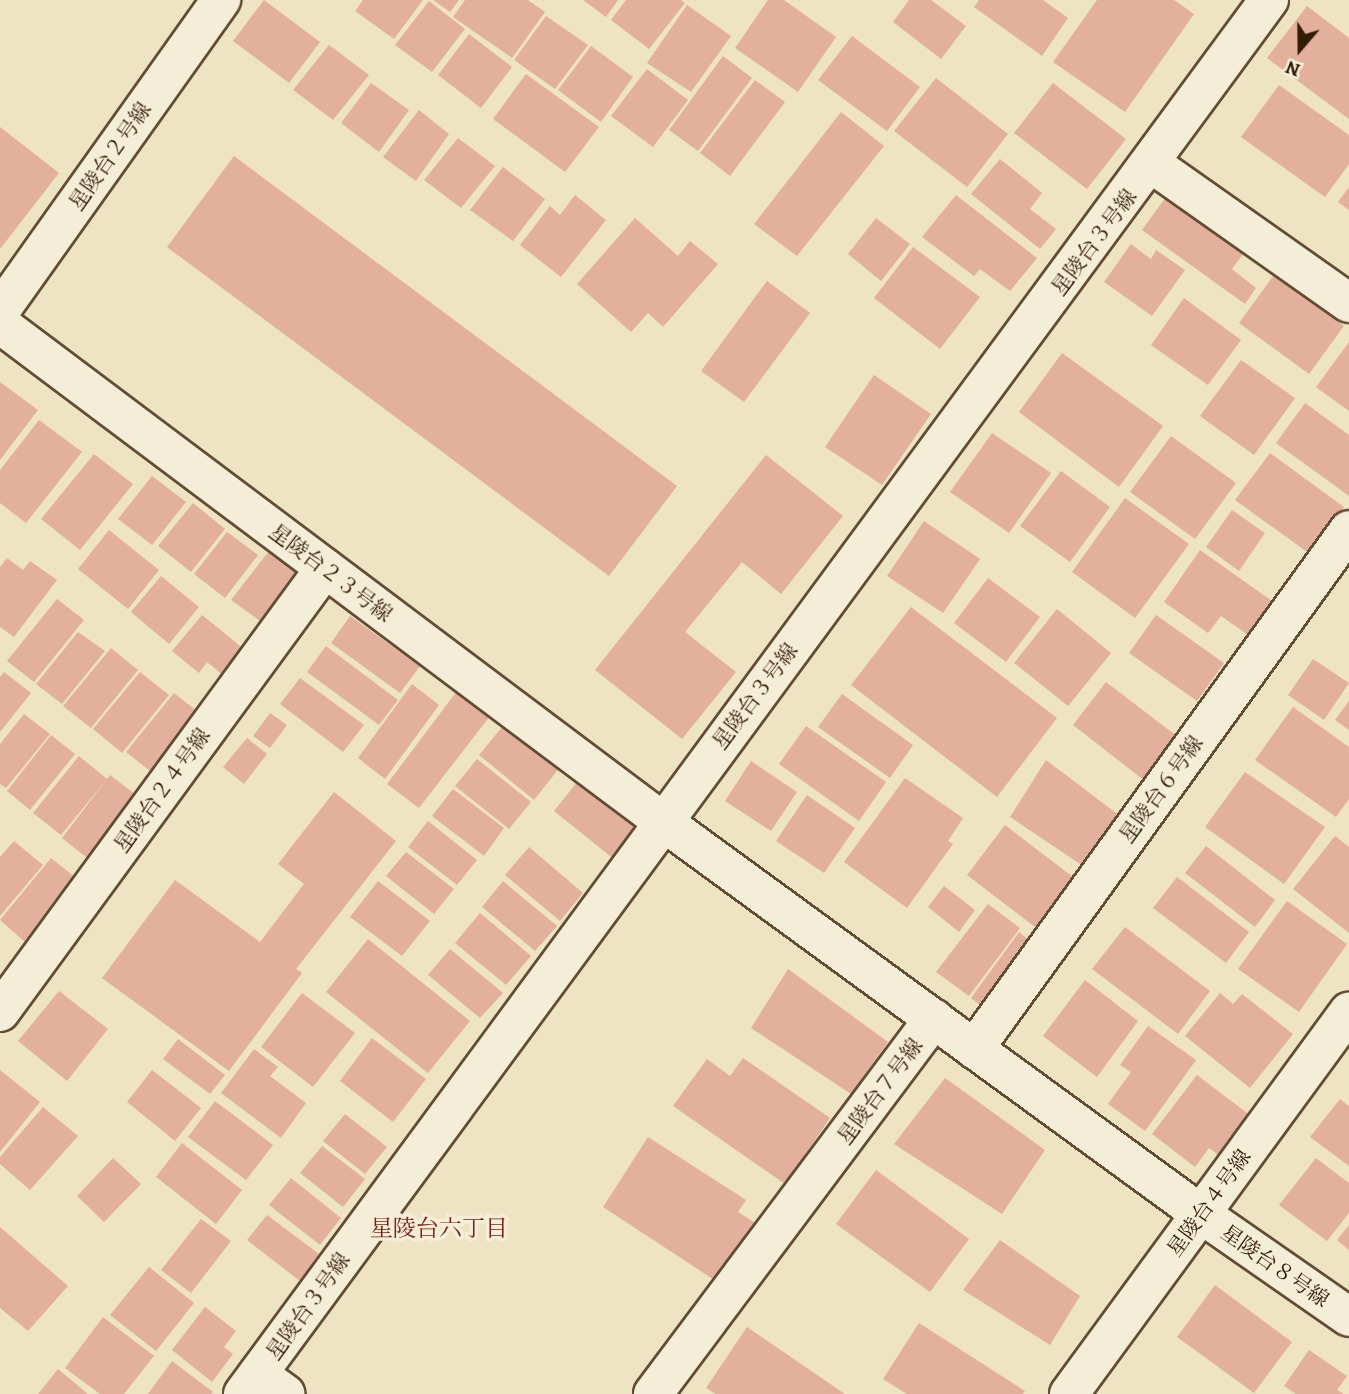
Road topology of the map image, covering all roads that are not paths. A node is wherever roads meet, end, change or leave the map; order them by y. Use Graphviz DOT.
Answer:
graph roads {
  1 [pos="221,0"];
  2 [pos="1269,0"];
  3 [pos="1152,164"];
  4 [pos="1349,303"];
  5 [pos="0,311"];
  6 [pos="0,324"];
  7 [pos="1349,530"];
  8 [pos="324,568"];
  9 [pos="662,821"];
  10 [pos="0,1012"];
  11 [pos="1349,1012"];
  12 [pos="934,1019"];
  13 [pos="974,1049"];
  14 [pos="1201,1214"];
  15 [pos="1349,1317"];
  16 [pos="262,1387"];
  17 [pos="653,1394"];
  18 [pos="1069,1394"];
  1 -- 5 [label="street, 星陵台２号線"];
  2 -- 3 [label="street, 星陵台３号線"];
  3 -- 4 [label="street"];
  3 -- 9 [label="street, 星陵台３号線"];
  6 -- 8 [label="street, 星陵台２３号線"];
  7 -- 13 [label="street, 星陵台６号線"];
  8 -- 9 [label="street, 星陵台２３号線"];
  8 -- 10 [label="street, 星陵台２４号線"];
  9 -- 12 [label="street, 星陵台２３号線"];
  9 -- 16 [label="street, 星陵台３号線"];
  11 -- 14 [label="street, 星陵台４号線"];
  12 -- 13 [label="street, 星陵台７号線"];
  12 -- 17 [label="street, 星陵台７号線"];
  13 -- 14 [label="street, 星陵台７号線"];
  14 -- 15 [label="street, 星陵台８号線"];
  14 -- 18 [label="street, 星陵台４号線"];
}
